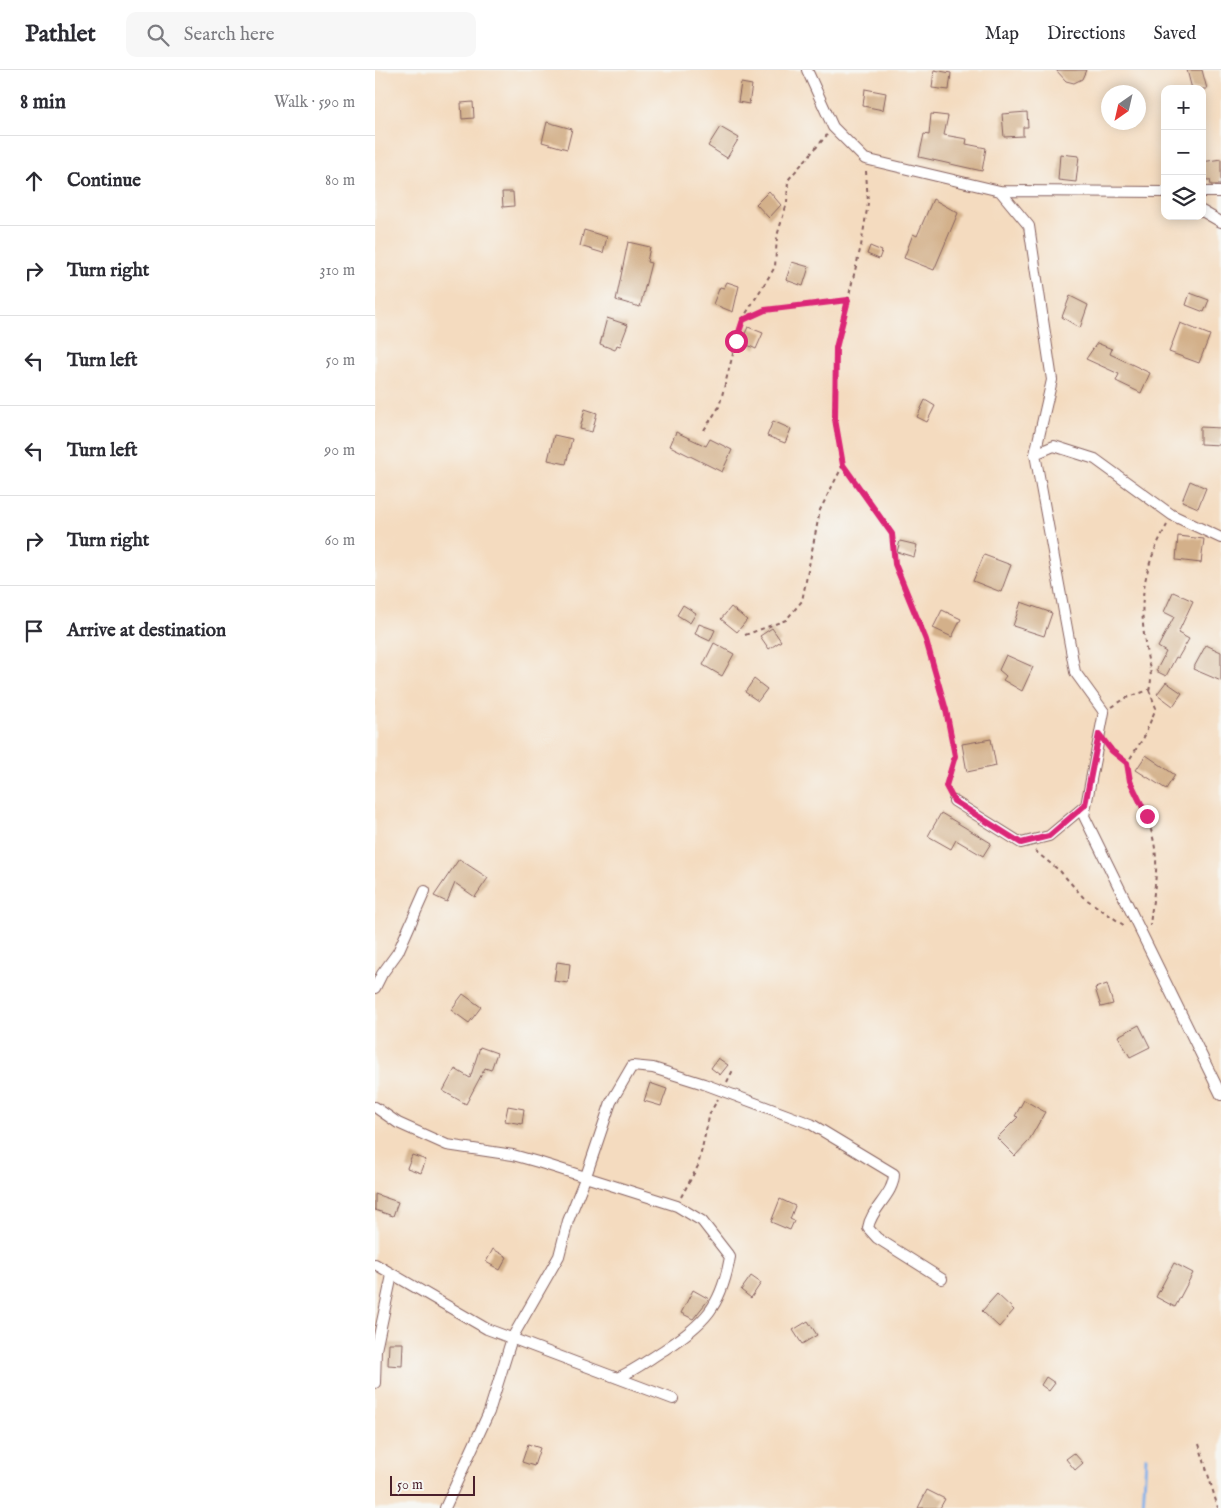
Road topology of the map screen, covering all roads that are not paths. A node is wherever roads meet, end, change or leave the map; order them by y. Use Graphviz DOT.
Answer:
graph roads {
  1 [pos="807,70"];
  2 [pos="1000,192"];
  3 [pos="1161,192"];
  4 [pos="1206,192"];
  5 [pos="1221,192"];
  6 [pos="1206,213"];
  7 [pos="1221,222"];
  8 [pos="1035,454"];
  9 [pos="1221,538"];
  10 [pos="954,801"];
  11 [pos="1085,805"];
  12 [pos="425,892"];
  13 [pos="375,988"];
  14 [pos="1221,1095"];
  15 [pos="375,1107"];
  16 [pos="586,1176"];
  17 [pos="375,1264"];
  18 [pos="392,1275"];
  19 [pos="942,1279"];
  20 [pos="512,1338"];
  21 [pos="617,1378"];
  22 [pos="375,1383"];
  23 [pos="673,1399"];
  24 [pos="445,1508"];
  1 -- 2 [label="street"];
  2 -- 3 [label="street"];
  2 -- 8 [label="street"];
  4 -- 5 [label="street"];
  6 -- 7 [label="street"];
  8 -- 9 [label="street"];
  8 -- 11 [label="street"];
  10 -- 11 [label="street"];
  11 -- 14 [label="street"];
  12 -- 13 [label="street"];
  15 -- 16 [label="street"];
  16 -- 19 [label="street"];
  16 -- 20 [label="street"];
  16 -- 21 [label="street"];
  17 -- 18 [label="street"];
  18 -- 20 [label="street"];
  18 -- 22 [label="street"];
  20 -- 21 [label="street"];
  20 -- 24 [label="street"];
  21 -- 23 [label="street"];
}
